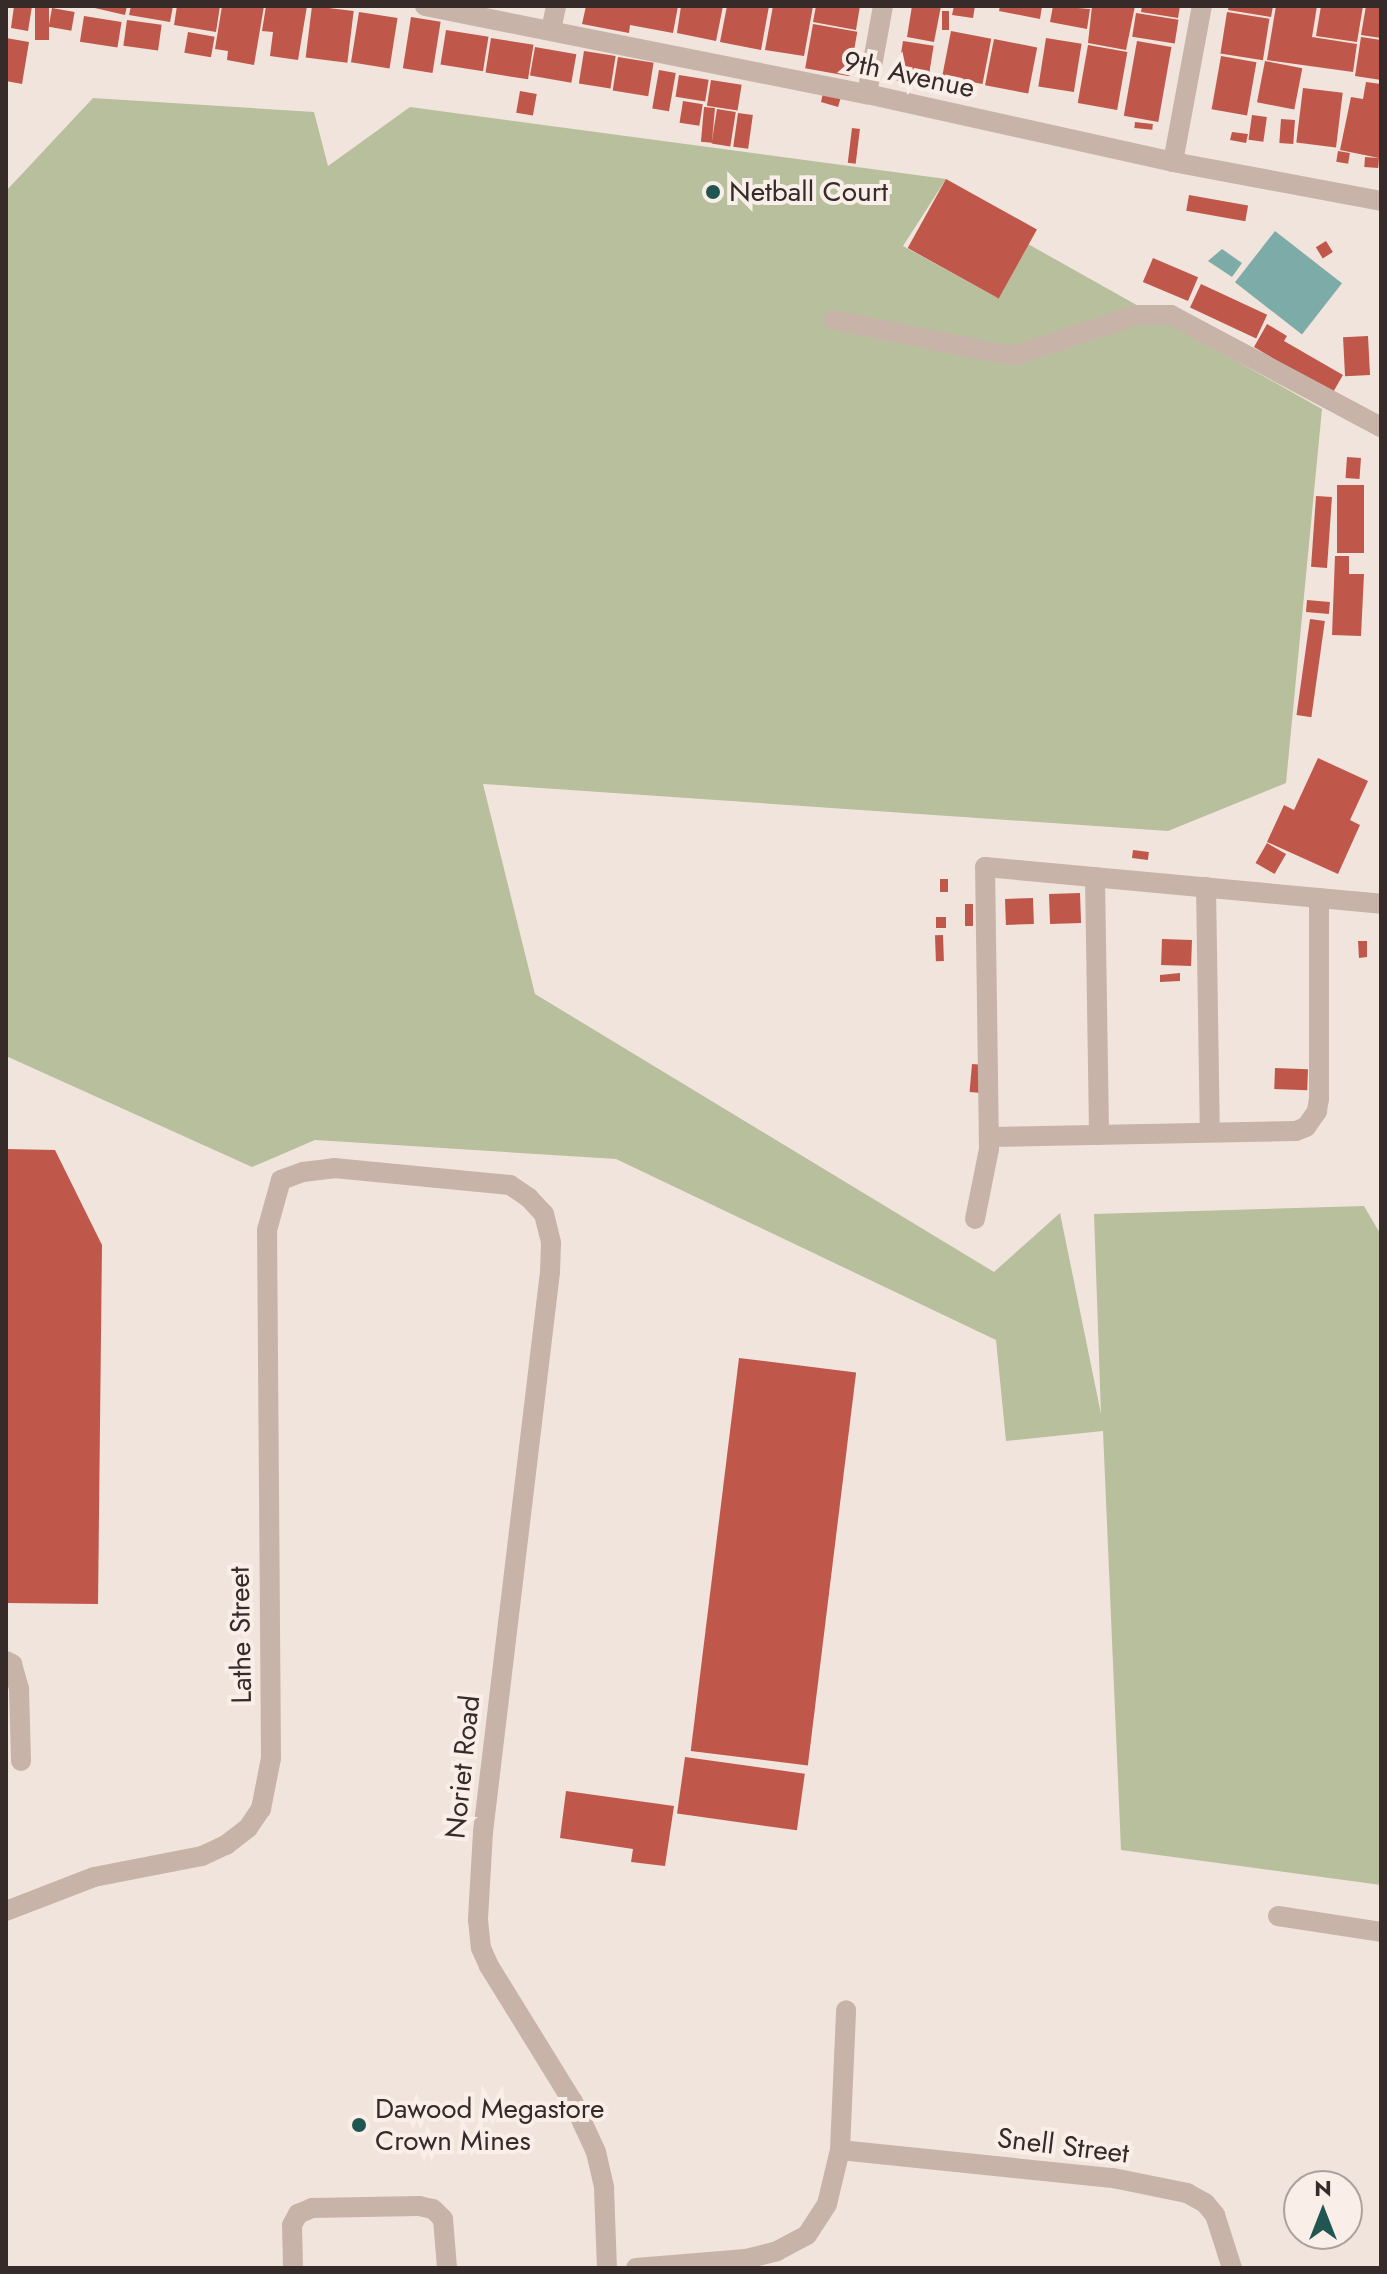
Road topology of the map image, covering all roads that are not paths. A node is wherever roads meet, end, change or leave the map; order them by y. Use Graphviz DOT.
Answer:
graph roads {
  1 [pos="425,6"];
  2 [pos="556,6"];
  3 [pos="883,6"];
  4 [pos="1202,6"];
  5 [pos="551,30"];
  6 [pos="867,94"];
  7 [pos="1173,162"];
  8 [pos="1381,201"];
  9 [pos="833,320"];
  10 [pos="1381,427"];
  11 [pos="1095,877"];
  12 [pos="1206,887"];
  13 [pos="1319,898"];
  14 [pos="1381,904"];
  15 [pos="1210,1132"];
  16 [pos="1099,1135"];
  17 [pos="989,1137"];
  18 [pos="975,1219"];
  19 [pos="551,1243"];
  20 [pos="6,1661"];
  21 [pos="21,1761"];
  22 [pos="6,1911"];
  23 [pos="1278,1916"];
  24 [pos="1381,1932"];
  25 [pos="846,2010"];
  26 [pos="840,2150"];
  27 [pos="293,2268"];
  28 [pos="447,2268"];
  29 [pos="607,2268"];
  30 [pos="636,2268"];
  31 [pos="1232,2268"];
  1 -- 5 [label="street, 9th Avenue"];
  2 -- 5 [label="street"];
  3 -- 6 [label="street"];
  4 -- 7 [label="street"];
  5 -- 6 [label="street, 9th Avenue"];
  6 -- 7 [label="street, 9th Avenue"];
  7 -- 8 [label="street, 9th Avenue"];
  9 -- 10 [label="street"];
  11 -- 12 [label="street"];
  11 -- 16 [label="street"];
  11 -- 17 [label="street"];
  12 -- 13 [label="street"];
  12 -- 15 [label="street"];
  13 -- 14 [label="street"];
  13 -- 15 [label="street"];
  15 -- 16 [label="street"];
  16 -- 17 [label="street"];
  17 -- 18 [label="street"];
  19 -- 22 [label="street, Lathe Street"];
  19 -- 29 [label="street, Noriet Road"];
  20 -- 21 [label="street"];
  23 -- 24 [label="street"];
  25 -- 26 [label="street"];
  26 -- 30 [label="street"];
  26 -- 31 [label="street, Snell Street"];
  27 -- 28 [label="street"];
}
